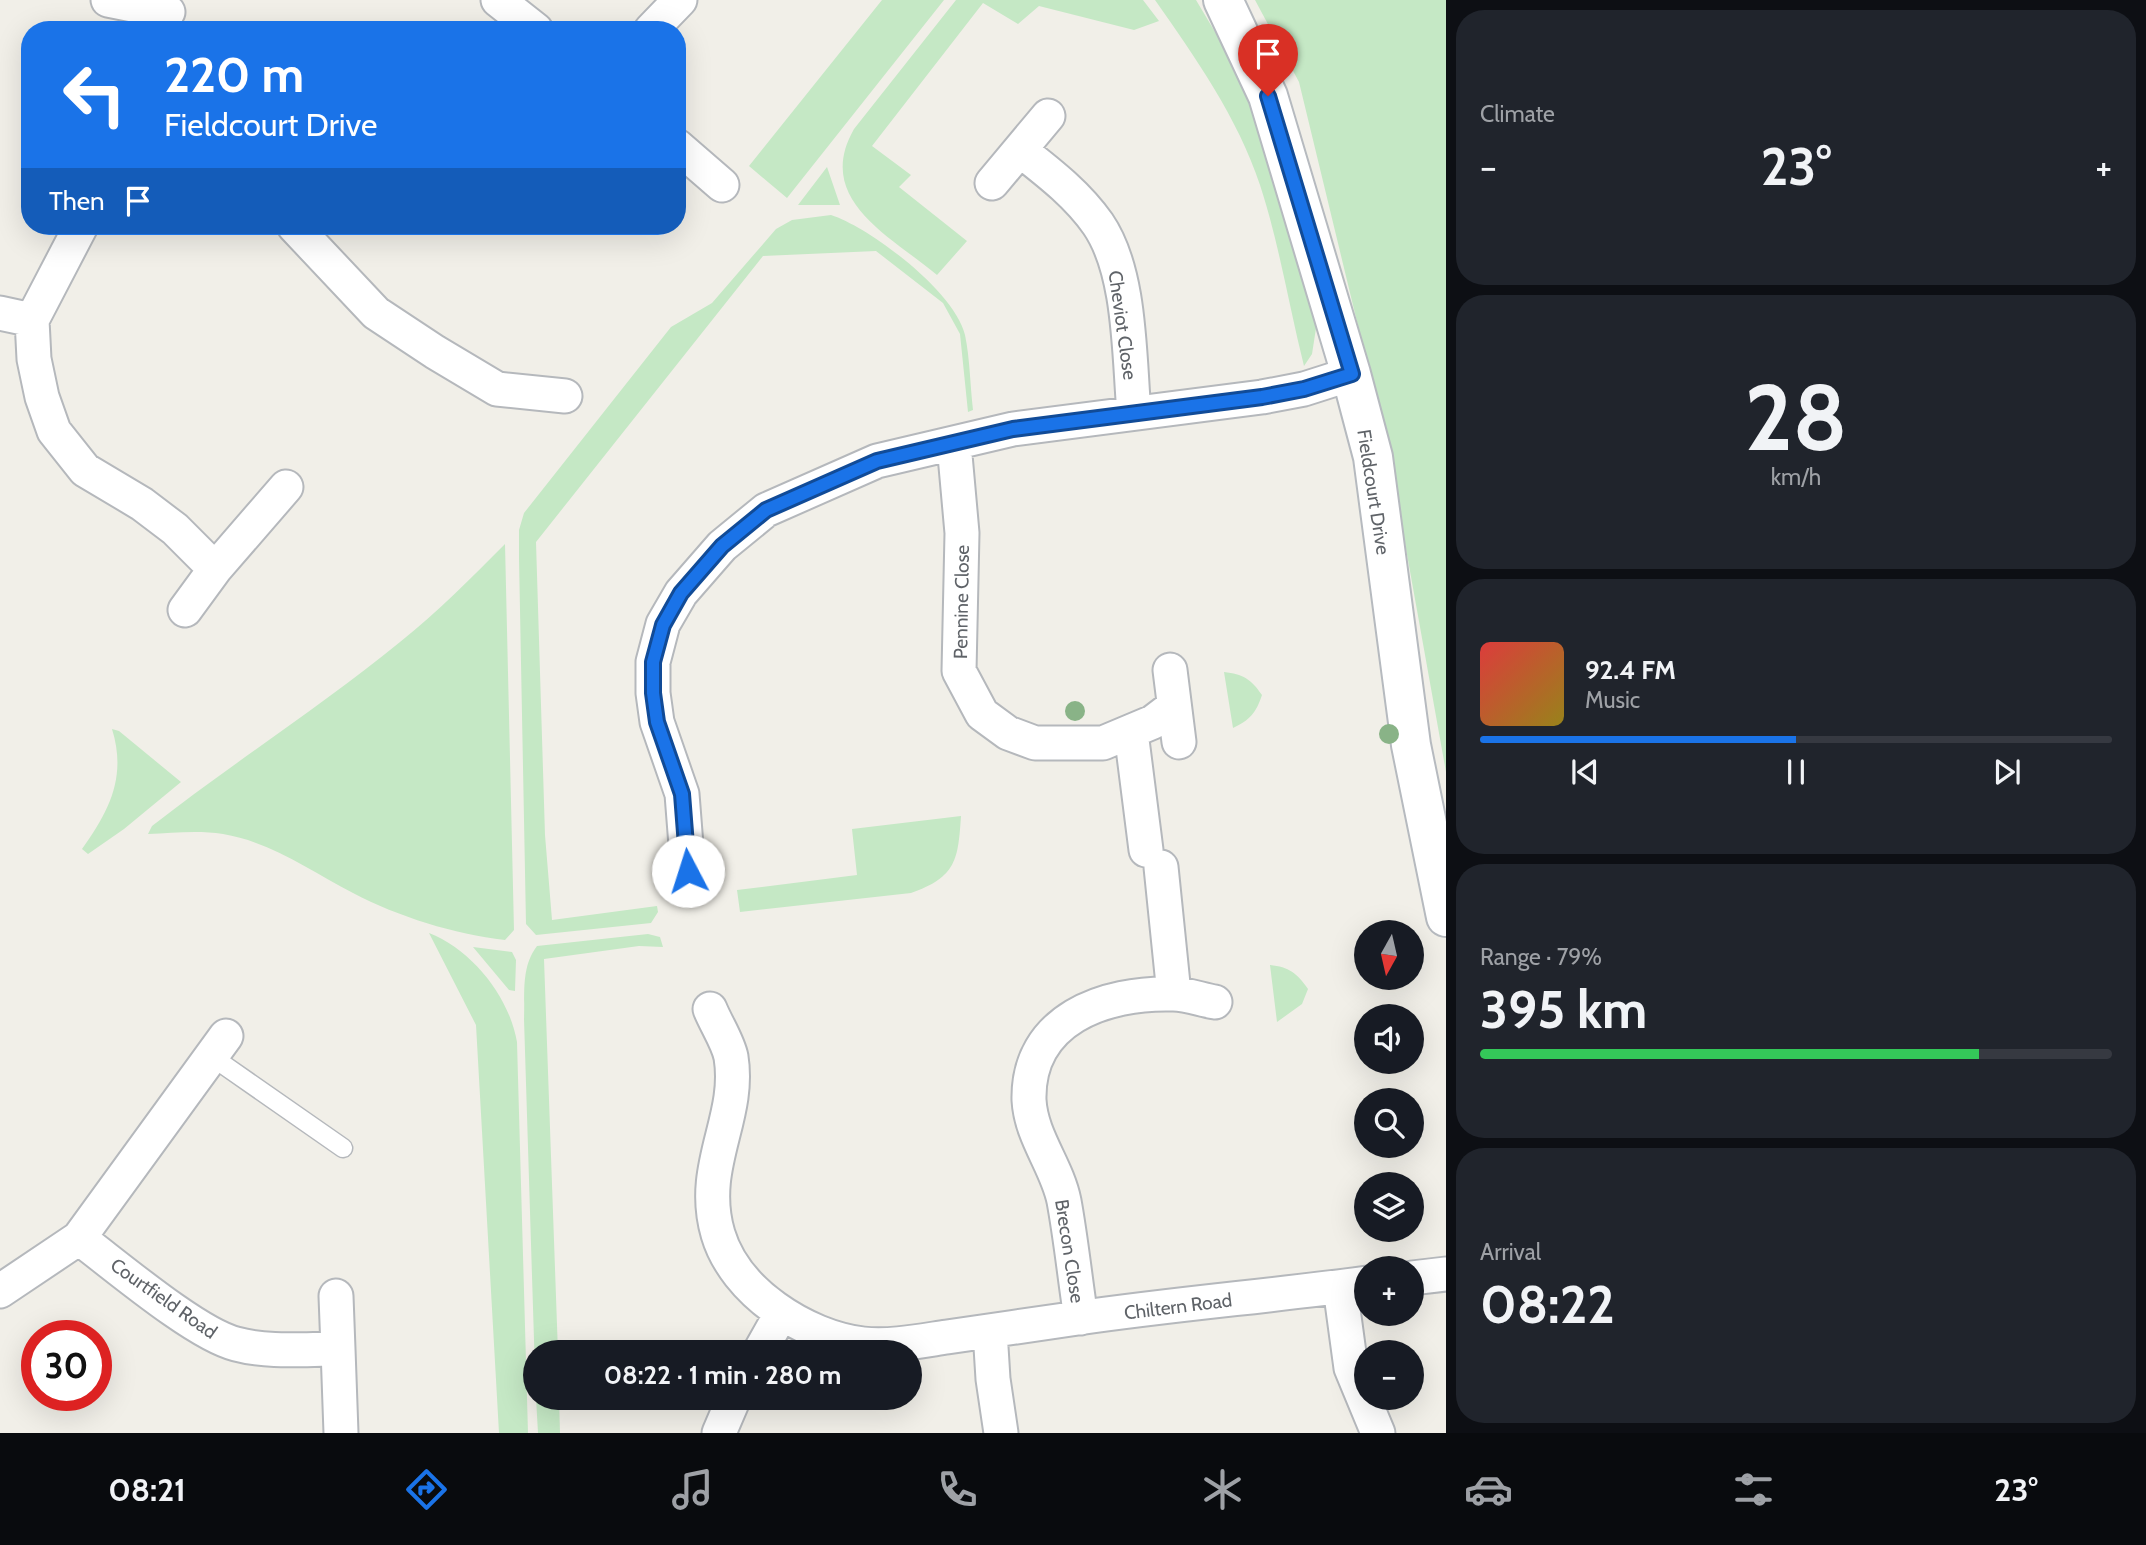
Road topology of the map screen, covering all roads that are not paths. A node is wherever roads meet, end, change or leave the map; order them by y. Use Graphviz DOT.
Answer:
graph roads {
  1 [pos="108,0"];
  2 [pos="498,0"];
  3 [pos="680,0"];
  4 [pos="1223,0"];
  5 [pos="167,14"];
  6 [pos="525,21"];
  7 [pos="660,21"];
  8 [pos="1048,116"];
  9 [pos="1020,150"];
  10 [pos="686,154"];
  11 [pos="992,183"];
  12 [pos="722,185"];
  13 [pos="76,235"];
  14 [pos="302,235"];
  15 [pos="0,313"];
  16 [pos="32,320"];
  17 [pos="1352,374"];
  18 [pos="565,396"];
  19 [pos="1134,413"];
  20 [pos="954,444"];
  21 [pos="286,487"];
  22 [pos="215,569"];
  23 [pos="186,610"];
  24 [pos="1170,670"];
  25 [pos="1174,706"];
  26 [pos="1131,732"];
  27 [pos="1179,742"];
  28 [pos="688,871"];
  29 [pos="1446,918"];
  30 [pos="1174,994"];
  31 [pos="1216,1002"];
  32 [pos="710,1009"];
  33 [pos="218,1046"];
  34 [pos="343,1147"];
  35 [pos="79,1238"];
  36 [pos="1446,1274"];
  37 [pos="1424,1277"];
  38 [pos="1353,1285"];
  39 [pos="0,1291"];
  40 [pos="337,1296"];
  41 [pos="781,1314"];
  42 [pos="1081,1318"];
  43 [pos="990,1331"];
  44 [pos="767,1340"];
  45 [pos="338,1349"];
  46 [pos="729,1410"];
  47 [pos="341,1433"];
  48 [pos="719,1433"];
  49 [pos="1001,1433"];
  50 [pos="1378,1433"];
  1 -- 5 [label="street"];
  2 -- 6 [label="street"];
  3 -- 7 [label="street"];
  4 -- 17 [label="street, Fieldcourt Drive"];
  8 -- 9 [label="street"];
  9 -- 11 [label="street"];
  9 -- 19 [label="street, Cheviot Close"];
  10 -- 12 [label="street"];
  13 -- 16 [label="street"];
  14 -- 18 [label="street"];
  15 -- 16 [label="street"];
  16 -- 22 [label="street"];
  17 -- 19 [label="street"];
  17 -- 29 [label="street, Fieldcourt Drive"];
  19 -- 20 [label="street"];
  20 -- 26 [label="street, Pennine Close"];
  20 -- 28 [label="street"];
  21 -- 22 [label="street"];
  22 -- 23 [label="street"];
  24 -- 25 [label="street"];
  25 -- 26 [label="street, Pennine Close"];
  25 -- 27 [label="street"];
  26 -- 30 [label="street"];
  30 -- 31 [label="street, Brecon Close"];
  30 -- 42 [label="street, Brecon Close"];
  32 -- 41 [label="street, Chiltern Road"];
  33 -- 34 [label="lane"];
  33 -- 35 [label="street"];
  35 -- 39 [label="street"];
  35 -- 45 [label="street, Courtfield Road"];
  36 -- 37 [label="street"];
  38 -- 42 [label="street, Chiltern Road"];
  38 -- 50 [label="street"];
  40 -- 45 [label="street"];
  41 -- 43 [label="street, Chiltern Road"];
  41 -- 44 [label="street"];
  42 -- 43 [label="street, Chiltern Road"];
  43 -- 49 [label="street"];
  45 -- 47 [label="street"];
  46 -- 48 [label="street"];
}
